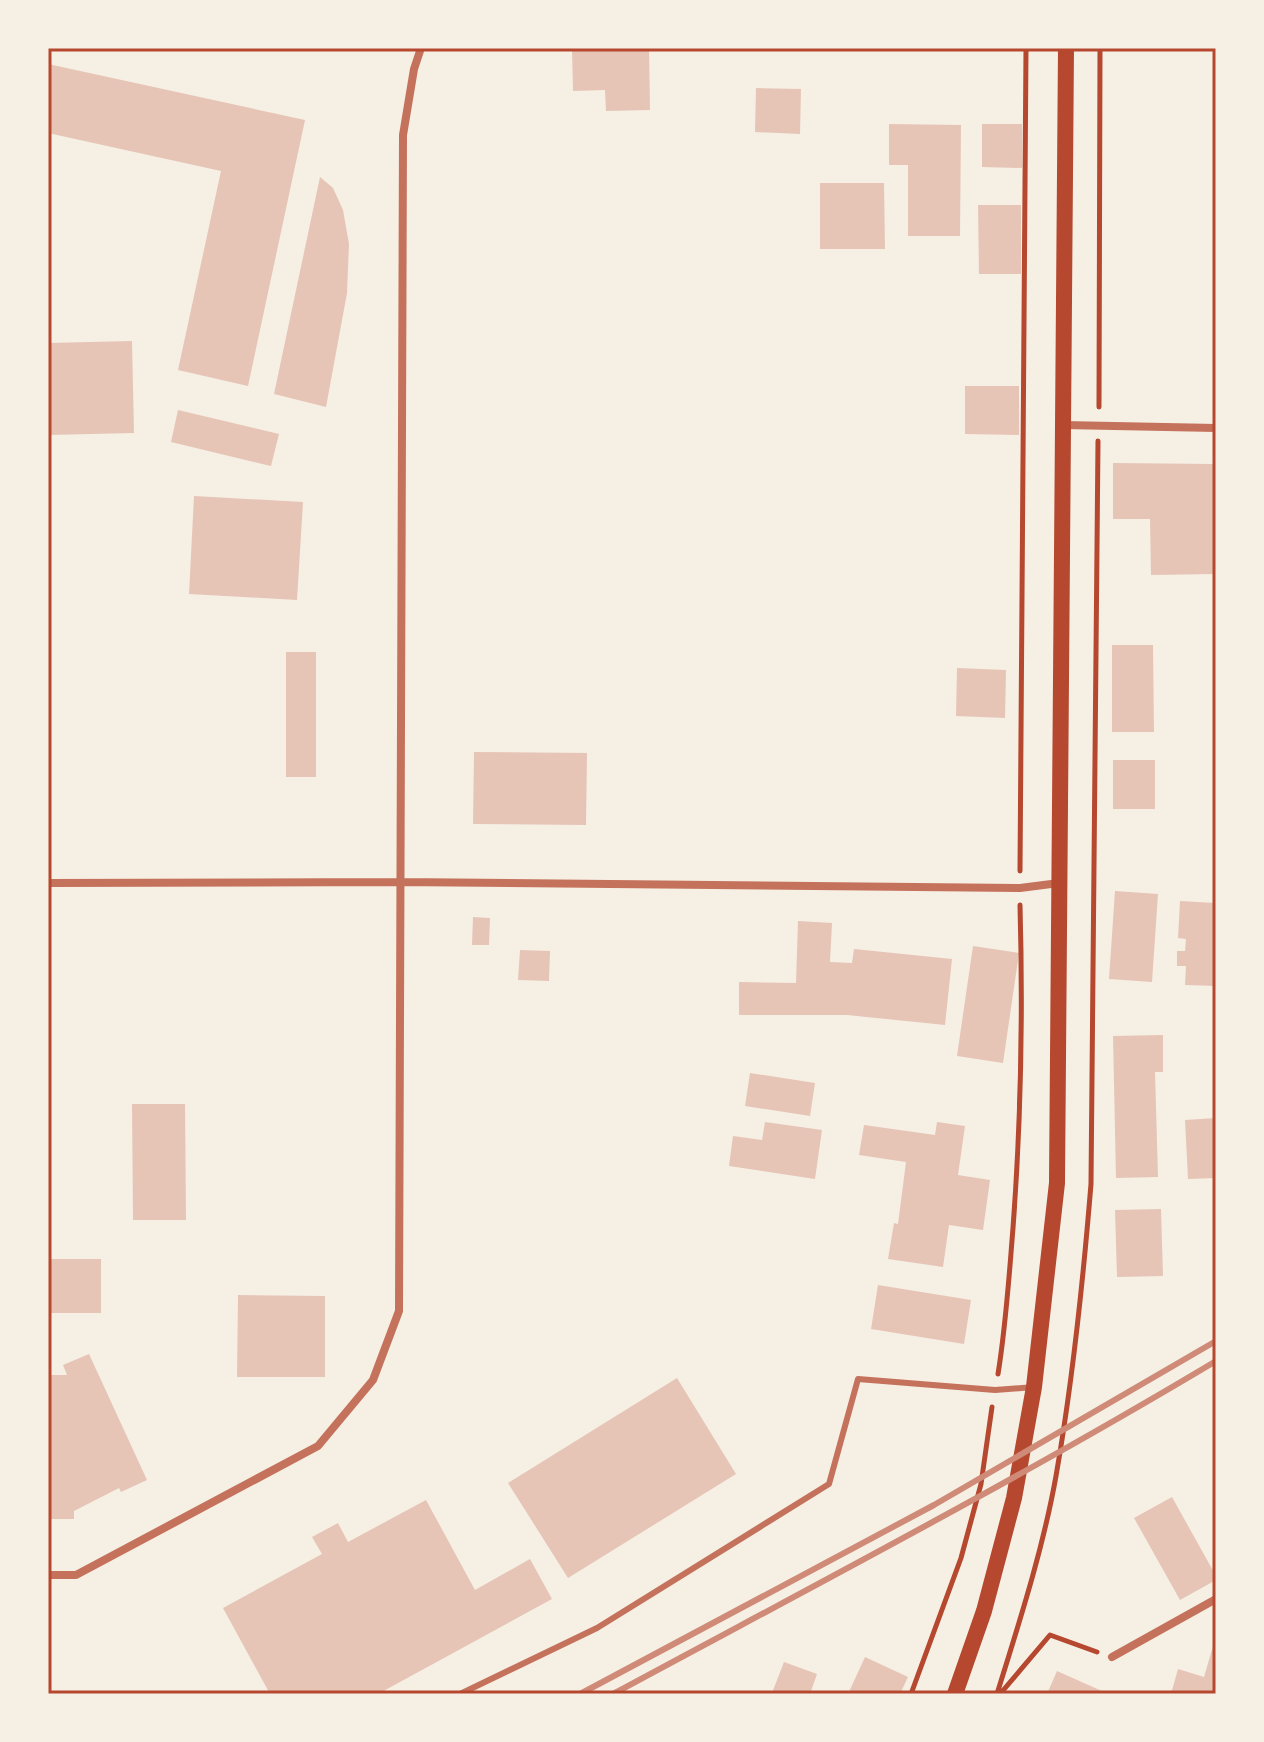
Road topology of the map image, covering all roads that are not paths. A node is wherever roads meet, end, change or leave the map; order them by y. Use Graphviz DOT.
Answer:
graph roads {
  1 [pos="421,48"];
  2 [pos="1066,48"];
  3 [pos="1062,425"];
  4 [pos="1216,428"];
  5 [pos="399,882"];
  6 [pos="48,883"];
  7 [pos="1060,883"];
  8 [pos="1034,1387"];
  9 [pos="48,1575"];
  10 [pos="1216,1599"];
  11 [pos="1112,1657"];
  12 [pos="460,1694"];
  13 [pos="955,1694"];
  1 -- 5 [label="street"];
  2 -- 3 [label="main road"];
  3 -- 4 [label="street"];
  3 -- 7 [label="main road"];
  5 -- 6 [label="street"];
  5 -- 7 [label="street"];
  5 -- 9 [label="street"];
  7 -- 8 [label="main road"];
  8 -- 12 [label="lane"];
  8 -- 13 [label="main road"];
  10 -- 11 [label="street"];
}
